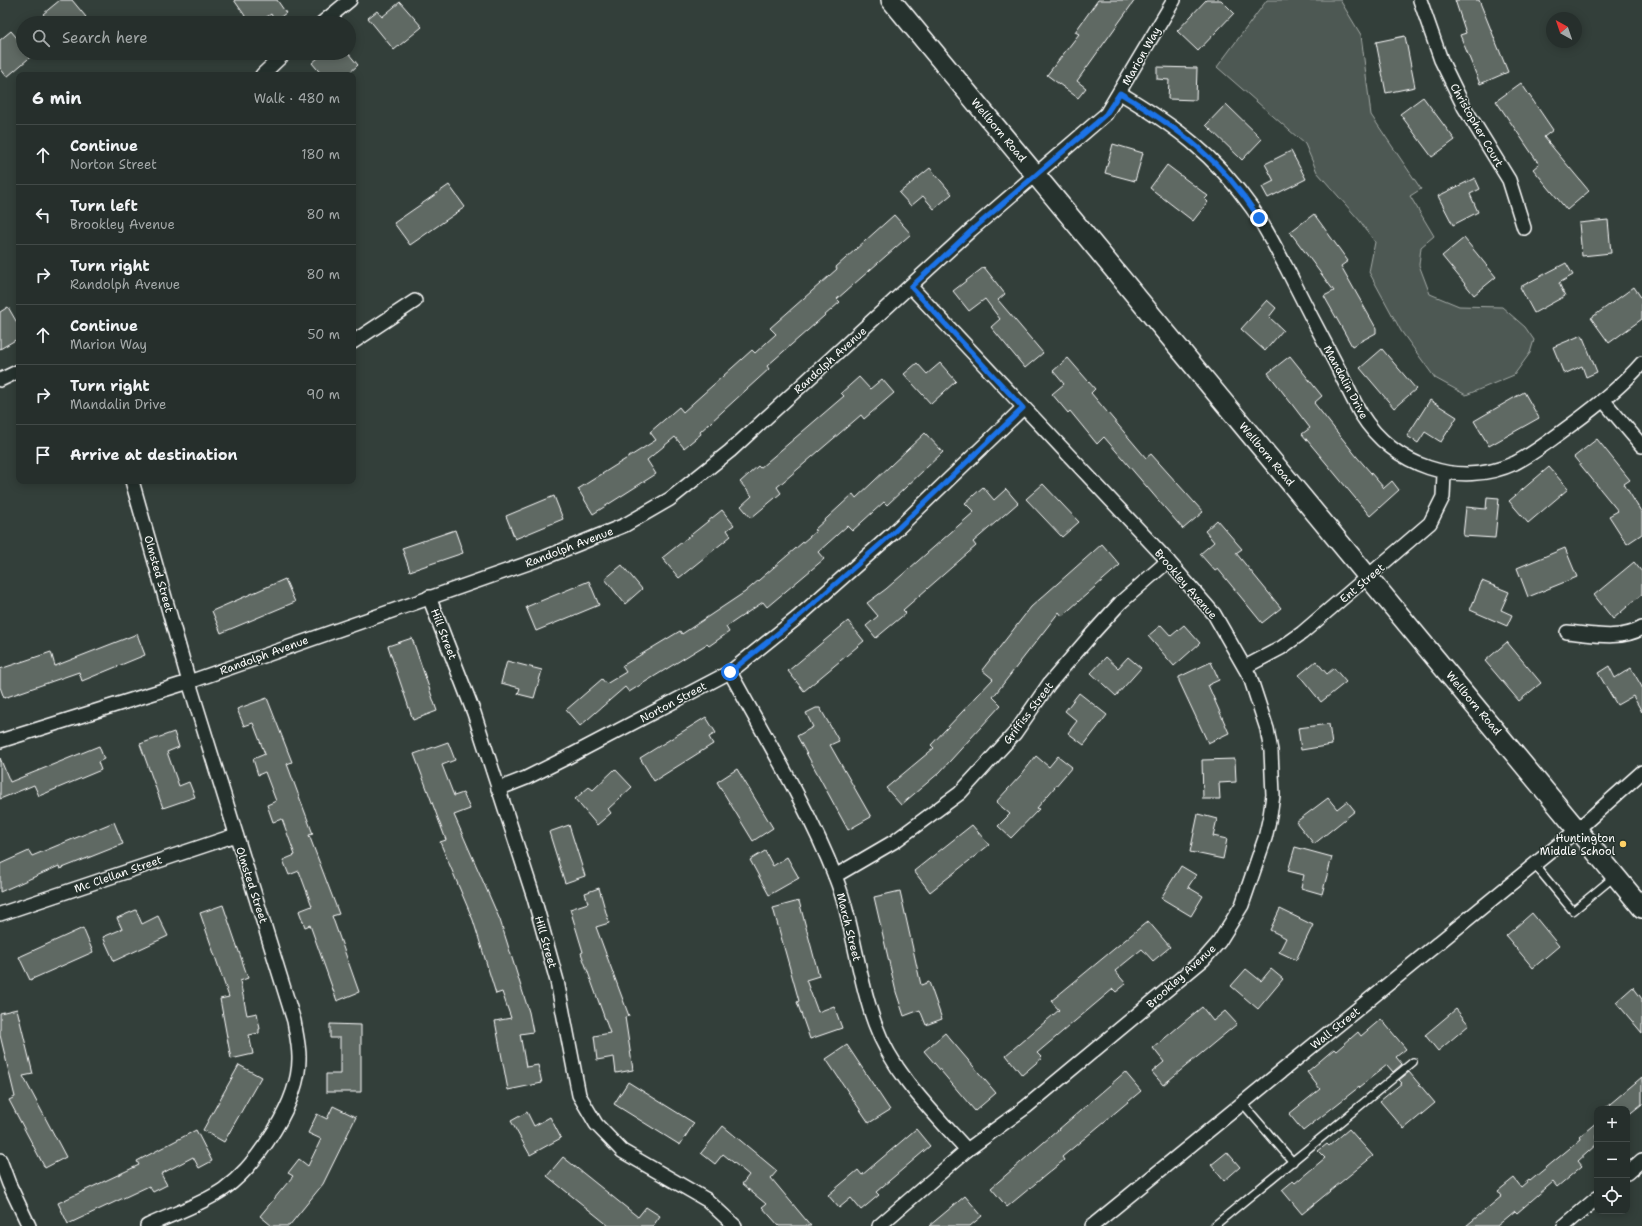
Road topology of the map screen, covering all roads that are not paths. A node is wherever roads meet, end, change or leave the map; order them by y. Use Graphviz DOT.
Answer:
graph roads {
  1 [pos="350,0"];
  2 [pos="891,0"];
  3 [pos="1174,0"];
  4 [pos="1420,0"];
  5 [pos="331,16"];
  6 [pos="278,60"];
  7 [pos="265,72"];
  8 [pos="1120,93"];
  9 [pos="1036,174"];
  10 [pos="1524,228"];
  11 [pos="911,287"];
  12 [pos="415,301"];
  13 [pos="356,340"];
  14 [pos="1642,363"];
  15 [pos="16,372"];
  16 [pos="0,380"];
  17 [pos="1603,400"];
  18 [pos="1023,408"];
  19 [pos="1642,446"];
  20 [pos="1444,473"];
  21 [pos="133,484"];
  22 [pos="1168,561"];
  23 [pos="1369,577"];
  24 [pos="429,596"];
  25 [pos="1642,628"];
  26 [pos="1567,632"];
  27 [pos="1245,667"];
  28 [pos="730,672"];
  29 [pos="189,682"];
  30 [pos="0,741"];
  31 [pos="1642,772"];
  32 [pos="498,789"];
  33 [pos="1578,829"];
  34 [pos="236,835"];
  35 [pos="1534,864"];
  36 [pos="1616,875"];
  37 [pos="835,876"];
  38 [pos="1642,908"];
  39 [pos="0,914"];
  40 [pos="1413,1062"];
  41 [pos="1243,1104"];
  42 [pos="967,1150"];
  43 [pos="0,1160"];
  44 [pos="1642,1160"];
  45 [pos="1292,1162"];
  46 [pos="1630,1170"];
  47 [pos="1594,1201"];
  48 [pos="29,1226"];
  49 [pos="147,1226"];
  50 [pos="735,1226"];
  51 [pos="879,1226"];
  52 [pos="1092,1226"];
  53 [pos="1214,1226"];
  54 [pos="1564,1226"];
  1 -- 5 [label="street"];
  2 -- 9 [label="street, Wellborn Road"];
  3 -- 8 [label="street, Marion Way"];
  4 -- 10 [label="street, Christopher Court"];
  6 -- 7 [label="street"];
  8 -- 9 [label="street, Marion Way"];
  8 -- 20 [label="street, Mandalin Drive"];
  9 -- 11 [label="street, Randolph Avenue"];
  9 -- 23 [label="street, Wellborn Road"];
  11 -- 18 [label="street, Brookley Avenue"];
  11 -- 24 [label="street, Randolph Avenue"];
  12 -- 13 [label="street"];
  14 -- 17 [label="street, Mandalin Drive"];
  15 -- 16 [label="street"];
  17 -- 19 [label="street"];
  17 -- 20 [label="street, Mandalin Drive"];
  18 -- 22 [label="street, Brookley Avenue"];
  18 -- 28 [label="street, Norton Street"];
  20 -- 23 [label="street, Ent Street"];
  21 -- 29 [label="street, Olmsted Street"];
  22 -- 27 [label="street, Brookley Avenue"];
  22 -- 37 [label="street, Griffiss Street"];
  23 -- 27 [label="street, Ent Street"];
  23 -- 33 [label="street, Wellborn Road"];
  24 -- 29 [label="street, Randolph Avenue"];
  24 -- 32 [label="street, Hill Street"];
  25 -- 26 [label="street"];
  27 -- 42 [label="street, Brookley Avenue"];
  28 -- 32 [label="street, Norton Street"];
  28 -- 37 [label="street, March Street"];
  29 -- 30 [label="street, Randolph Avenue"];
  29 -- 34 [label="street, Olmsted Street"];
  31 -- 33 [label="street, Wall Street"];
  32 -- 50 [label="street, Hill Street"];
  33 -- 35 [label="street, Wall Street"];
  33 -- 36 [label="street, Wellborn Road"];
  34 -- 39 [label="street, Mc Clellan Street"];
  34 -- 49 [label="street, Olmsted Street"];
  35 -- 36 [label="lane"];
  35 -- 41 [label="street, Wall Street"];
  36 -- 38 [label="street, Wellborn Road"];
  37 -- 42 [label="street, March Street"];
  40 -- 45 [label="lane"];
  41 -- 45 [label="lane"];
  41 -- 52 [label="street, Wall Street"];
  42 -- 51 [label="street, Brookley Avenue"];
  43 -- 48 [label="street"];
  44 -- 46 [label="street"];
  45 -- 53 [label="lane"];
  47 -- 54 [label="street"];
}
